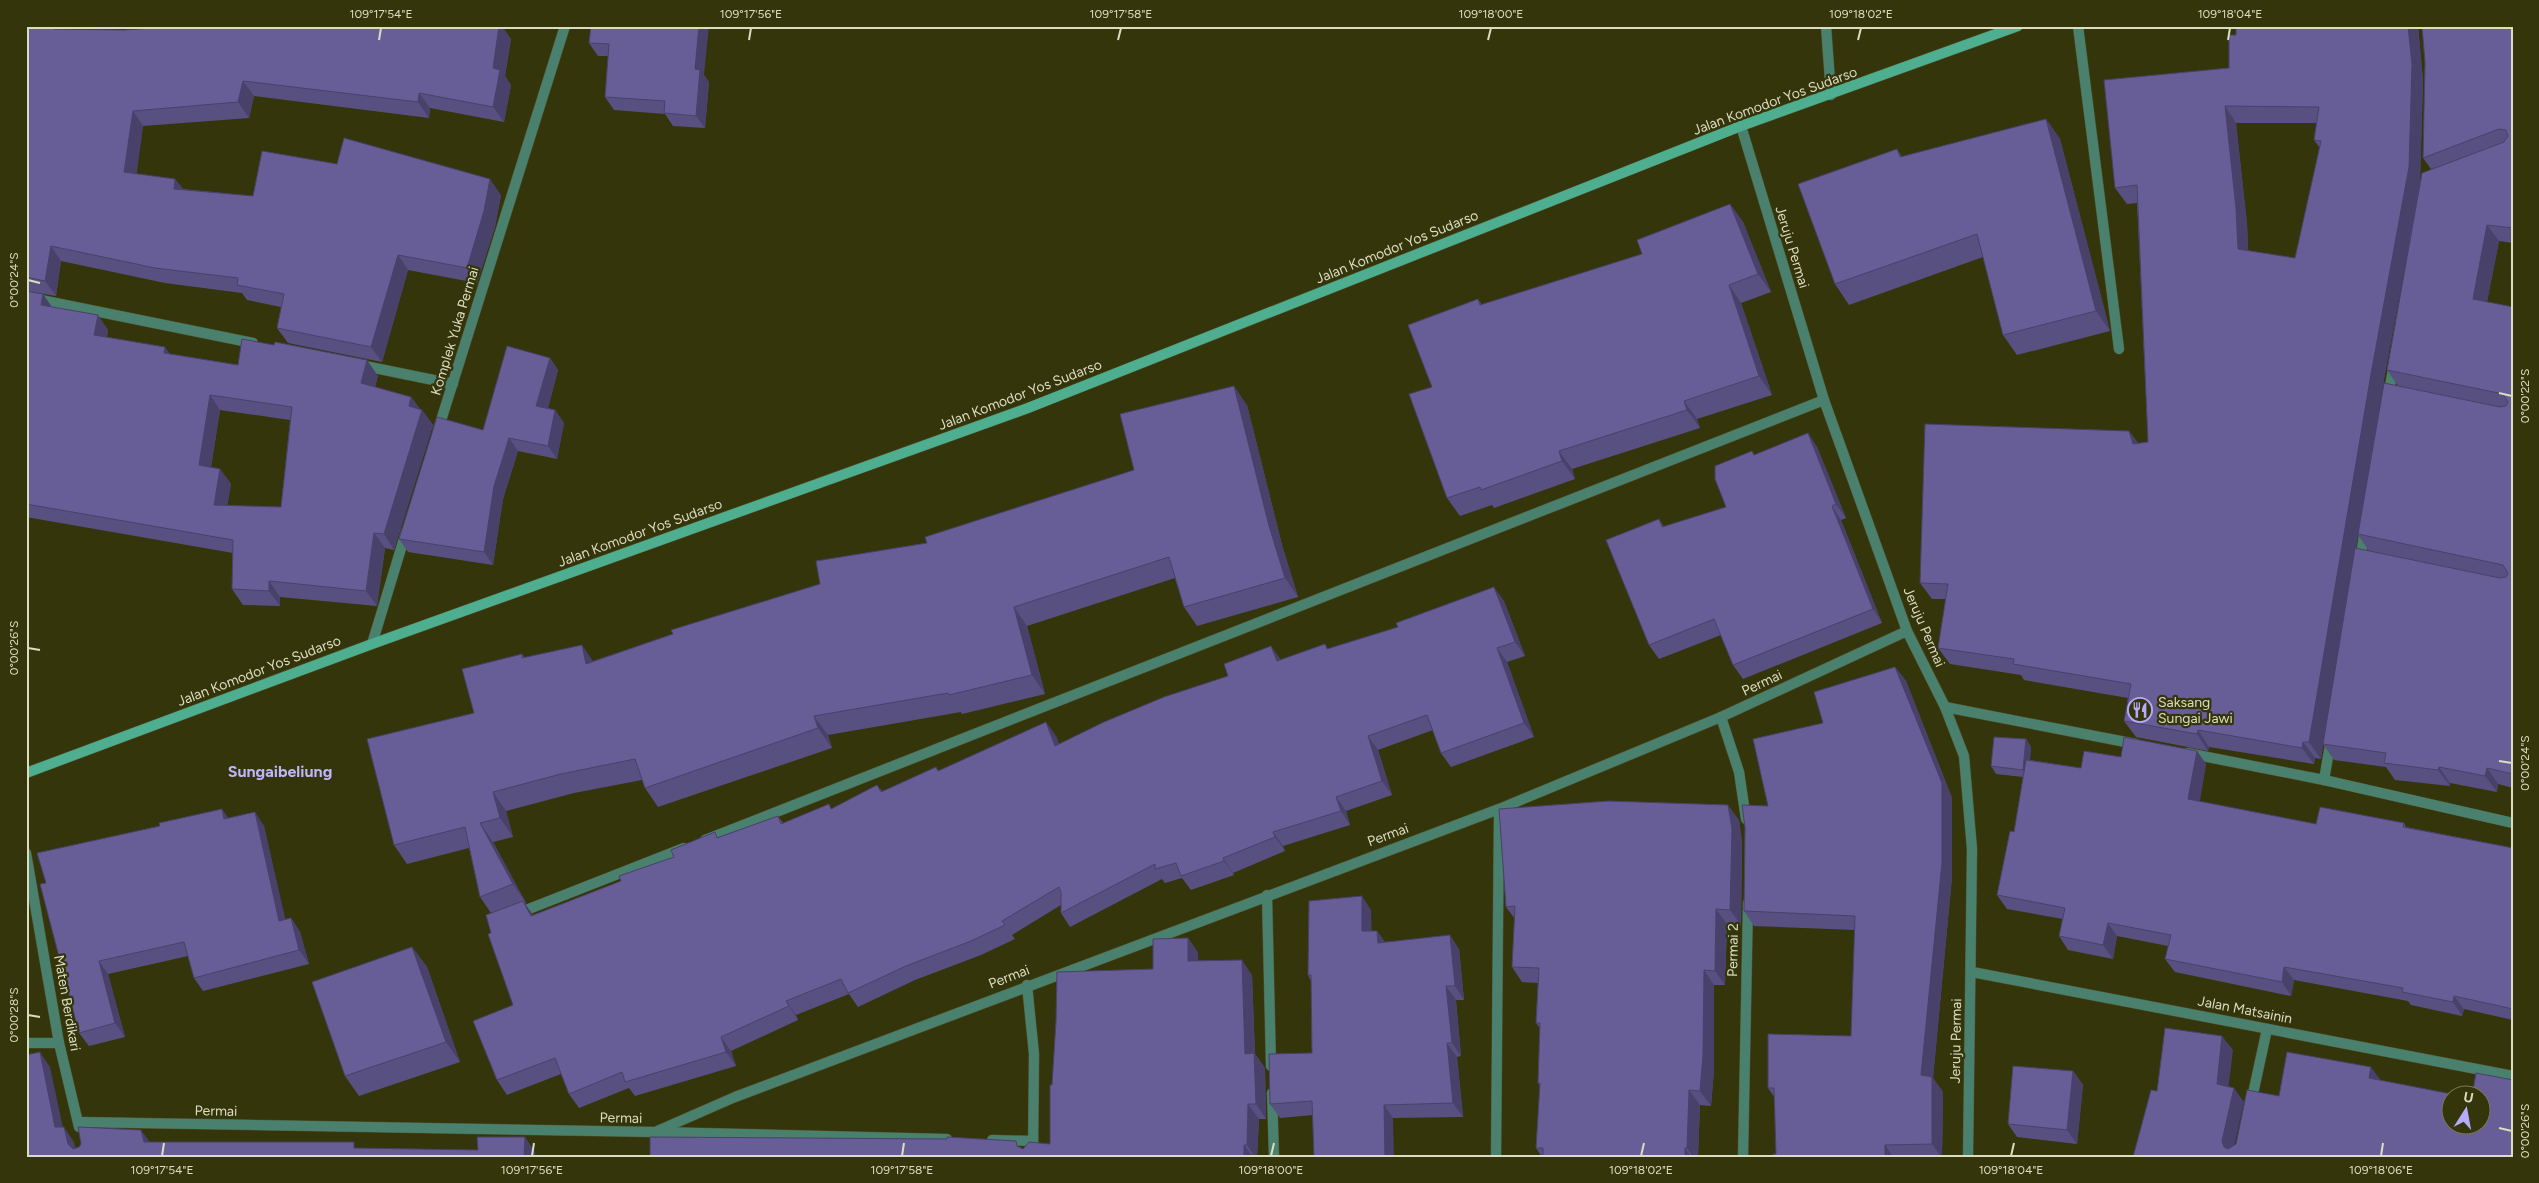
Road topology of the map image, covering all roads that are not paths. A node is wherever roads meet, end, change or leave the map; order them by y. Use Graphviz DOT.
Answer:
graph roads {
  1 [pos="565,26"];
  2 [pos="1826,26"];
  3 [pos="2018,26"];
  4 [pos="2078,26"];
  5 [pos="1831,95"];
  6 [pos="1740,126"];
  7 [pos="26,297"];
  8 [pos="269,346"];
  9 [pos="2119,349"];
  10 [pos="2396,353"];
  11 [pos="346,362"];
  12 [pos="453,384"];
  13 [pos="1824,400"];
  14 [pos="2386,410"];
  15 [pos="435,439"];
  16 [pos="2367,517"];
  17 [pos="409,523"];
  18 [pos="2358,576"];
  19 [pos="1907,631"];
  20 [pos="372,644"];
  21 [pos="1945,707"];
  22 [pos="1721,717"];
  23 [pos="2332,731"];
  24 [pos="2149,746"];
  25 [pos="2178,752"];
  26 [pos="26,773"];
  27 [pos="2324,780"];
  28 [pos="1499,809"];
  29 [pos="2513,823"];
  30 [pos="1748,834"];
  31 [pos="26,853"];
  32 [pos="1748,892"];
  33 [pos="1267,895"];
  34 [pos="506,918"];
  35 [pos="1972,972"];
  36 [pos="1027,985"];
  37 [pos="2268,1029"];
  38 [pos="26,1043"];
  39 [pos="59,1043"];
  40 [pos="2513,1076"];
  41 [pos="2249,1111"];
  42 [pos="78,1122"];
  43 [pos="656,1132"];
  44 [pos="82,1140"];
  45 [pos="954,1140"];
  46 [pos="984,1140"];
  47 [pos="1033,1141"];
  48 [pos="1032,1157"];
  49 [pos="1274,1157"];
  50 [pos="1496,1157"];
  51 [pos="1743,1157"];
  52 [pos="1968,1157"];
  1 -- 12 [label="street, Komplek Yuka Permai"];
  2 -- 5 [label="street"];
  3 -- 5 [label="street, Jalan Komodor Yos Sudarso"];
  4 -- 9 [label="street"];
  5 -- 6 [label="street, Jalan Komodor Yos Sudarso"];
  6 -- 13 [label="street, Jeruju Permai"];
  6 -- 20 [label="street, Jalan Komodor Yos Sudarso"];
  7 -- 8 [label="street"];
  10 -- 14 [label="street"];
  11 -- 12 [label="street"];
  12 -- 15 [label="street, Komplek Yuka Permai"];
  13 -- 19 [label="street, Jeruju Permai"];
  13 -- 34 [label="street"];
  16 -- 18 [label="street"];
  17 -- 20 [label="street"];
  19 -- 21 [label="street, Jeruju Permai"];
  19 -- 22 [label="street, Permai"];
  20 -- 26 [label="street, Jalan Komodor Yos Sudarso"];
  21 -- 24 [label="street"];
  21 -- 35 [label="street, Jeruju Permai"];
  22 -- 28 [label="street, Permai"];
  22 -- 30 [label="street"];
  23 -- 27 [label="street"];
  25 -- 27 [label="street"];
  27 -- 29 [label="street"];
  28 -- 33 [label="street, Permai"];
  28 -- 50 [label="street"];
  31 -- 39 [label="street, Maten Berdikari"];
  32 -- 51 [label="street, Permai 2"];
  33 -- 36 [label="street, Permai"];
  33 -- 49 [label="street"];
  35 -- 37 [label="street, Jalan Matsainin"];
  35 -- 52 [label="street, Jeruju Permai"];
  36 -- 43 [label="street, Permai"];
  36 -- 47 [label="street"];
  37 -- 40 [label="street, Jalan Matsainin"];
  37 -- 41 [label="street"];
  38 -- 39 [label="street"];
  39 -- 42 [label="street, Maten Berdikari"];
  42 -- 43 [label="street, Permai"];
  42 -- 44 [label="street, Maten Berdikari"];
  43 -- 45 [label="street"];
  46 -- 47 [label="street"];
  47 -- 48 [label="street"];
}
